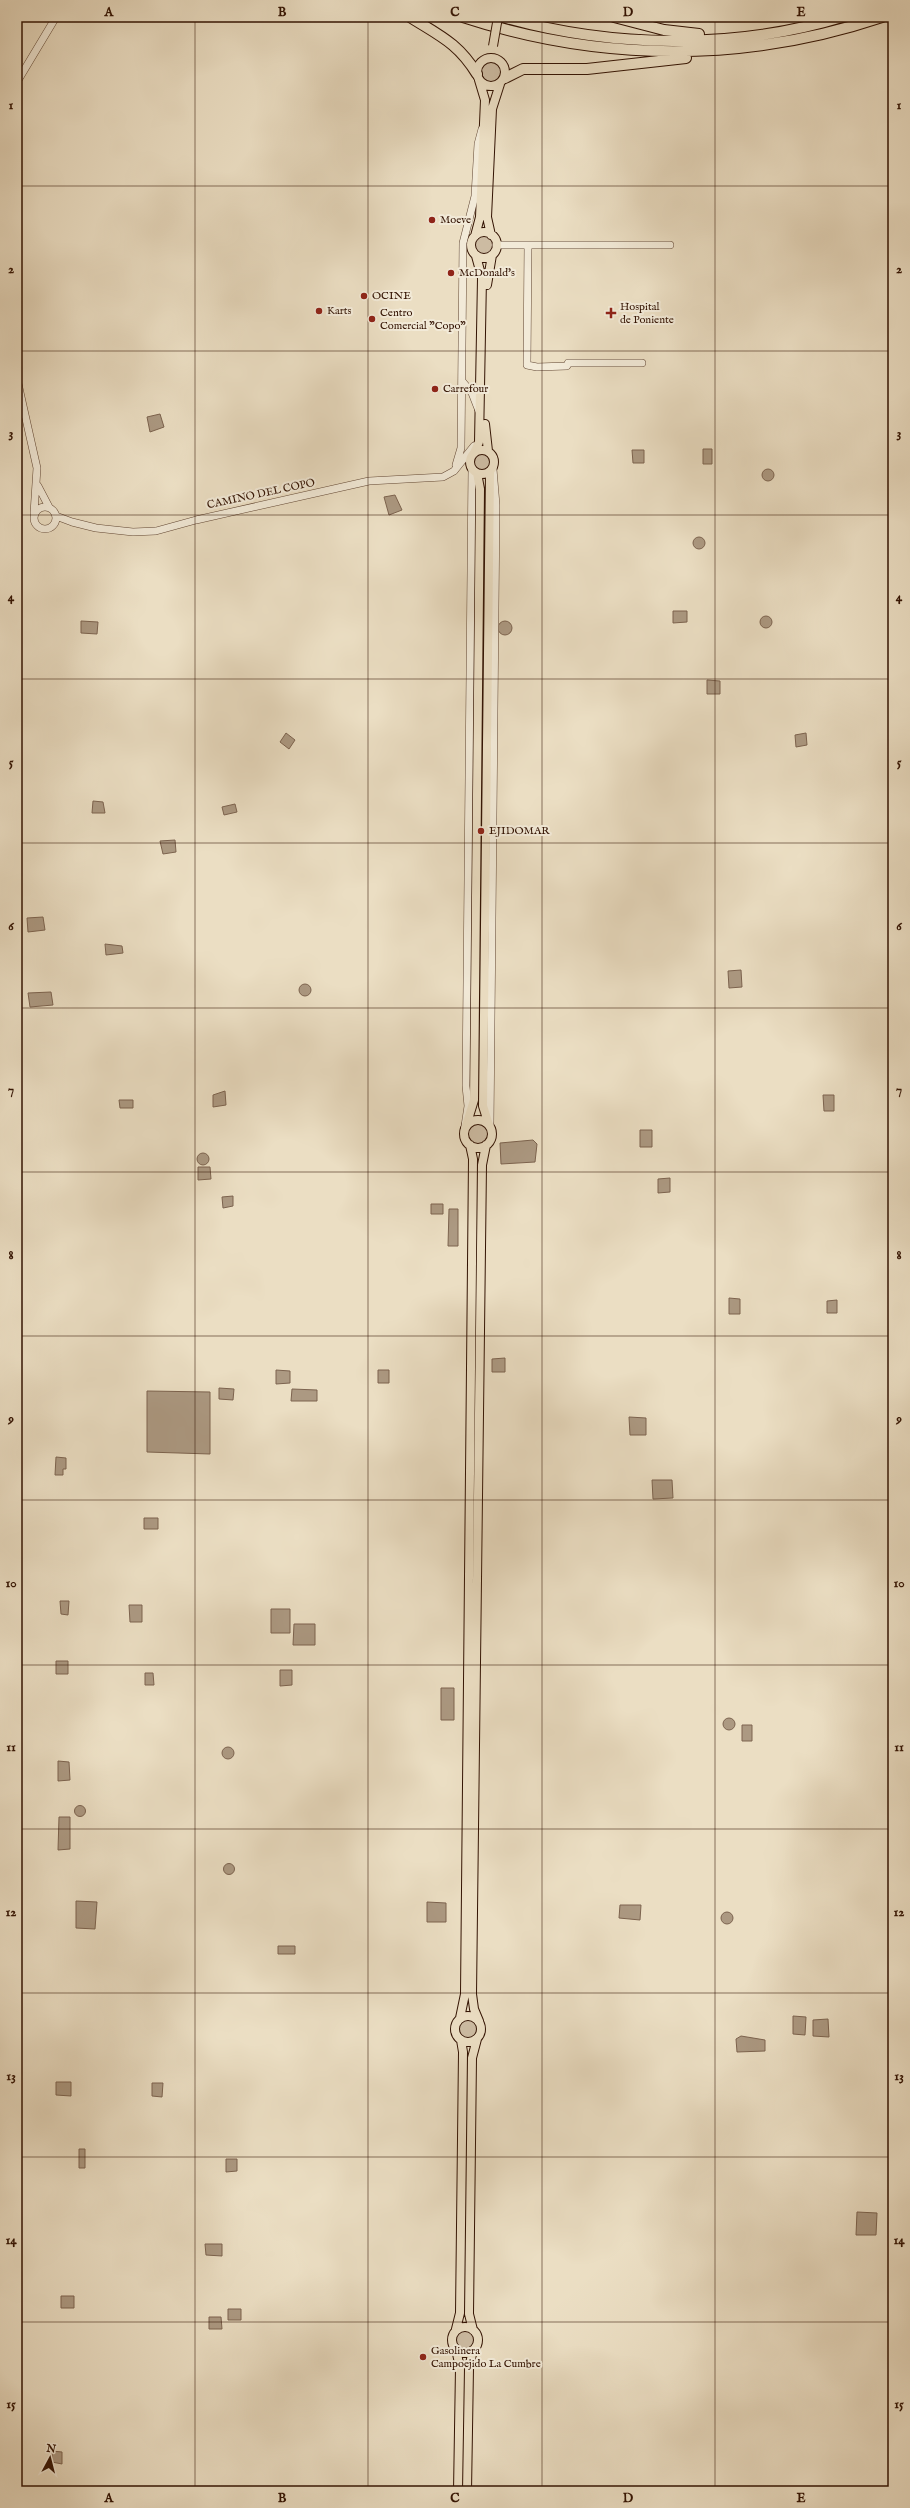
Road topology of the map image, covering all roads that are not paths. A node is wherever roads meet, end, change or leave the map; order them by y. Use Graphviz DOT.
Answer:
graph roads {
  1 [pos="56,17"];
  2 [pos="410,17"];
  3 [pos="463,17"];
  4 [pos="498,17"];
  5 [pos="503,17"];
  6 [pos="614,17"];
  7 [pos="842,17"];
  8 [pos="882,17"];
  9 [pos="773,32"];
  10 [pos="774,44"];
  11 [pos="492,47"];
  12 [pos="483,60"];
  13 [pos="499,60"];
  14 [pos="478,77"];
  15 [pos="502,81"];
  16 [pos="17,82"];
  17 [pos="484,123"];
  18 [pos="491,235"];
  19 [pos="475,236"];
  20 [pos="496,245"];
  21 [pos="528,245"];
  22 [pos="670,245"];
  23 [pos="492,255"];
  24 [pos="476,256"];
  25 [pos="642,363"];
  26 [pos="17,378"];
  27 [pos="462,381"];
  28 [pos="479,412"];
  29 [pos="479,434"];
  30 [pos="488,451"];
  31 [pos="471,463"];
  32 [pos="491,470"];
  33 [pos="454,471"];
  34 [pos="38,484"];
  35 [pos="49,507"];
  36 [pos="34,514"];
  37 [pos="56,516"];
  38 [pos="72,522"];
  39 [pos="54,524"];
  40 [pos="489,1126"];
  41 [pos="465,1129"];
  42 [pos="470,1145"];
  43 [pos="486,1145"];
  44 [pos="460,2018"];
  45 [pos="479,2021"];
  46 [pos="477,2039"];
  47 [pos="461,2040"];
  48 [pos="456,2329"];
  49 [pos="473,2330"];
  50 [pos="456,2349"];
  51 [pos="473,2350"];
  52 [pos="458,2491"];
  53 [pos="468,2491"];
  1 -- 16 [label="street"];
  2 -- 14 [label="highway"];
  3 -- 10 [label="highway"];
  4 -- 11 [label="main road, bridge"];
  5 -- 9 [label="highway"];
  6 -- 9 [label="highway"];
  7 -- 9 [label="highway"];
  8 -- 10 [label="highway"];
  10 -- 15 [label="highway"];
  11 -- 12 [label="main road"];
  11 -- 13 [label="main road"];
  12 -- 13 [label="main road"];
  12 -- 14 [label="main road"];
  13 -- 15 [label="main road"];
  14 -- 15 [label="main road"];
  14 -- 17 [label="main road"];
  15 -- 18 [label="main road"];
  17 -- 19 [label="main road"];
  17 -- 27 [label="street"];
  18 -- 19 [label="main road"];
  18 -- 20 [label="main road"];
  19 -- 24 [label="main road"];
  20 -- 21 [label="street"];
  20 -- 23 [label="main road"];
  21 -- 22 [label="street"];
  21 -- 25 [label="street"];
  23 -- 24 [label="main road"];
  23 -- 30 [label="main road"];
  24 -- 28 [label="main road"];
  26 -- 34 [label="street"];
  27 -- 28 [label="street"];
  27 -- 33 [label="street"];
  28 -- 29 [label="main road"];
  29 -- 31 [label="street"];
  29 -- 31 [label="main road"];
  30 -- 31 [label="main road"];
  30 -- 32 [label="main road"];
  31 -- 32 [label="main road"];
  31 -- 33 [label="street, CAMINO DEL COPO"];
  31 -- 41 [label="main road"];
  32 -- 40 [label="main road"];
  33 -- 38 [label="street, CAMINO DEL COPO"];
  34 -- 35 [label="street"];
  34 -- 36 [label="street"];
  35 -- 36 [label="street"];
  35 -- 37 [label="street"];
  36 -- 39 [label="street"];
  37 -- 38 [label="street"];
  37 -- 39 [label="street"];
  38 -- 39 [label="street"];
  40 -- 41 [label="main road"];
  40 -- 43 [label="main road"];
  41 -- 42 [label="main road"];
  42 -- 43 [label="main road"];
  42 -- 44 [label="main road"];
  43 -- 45 [label="main road"];
  44 -- 45 [label="main road"];
  44 -- 47 [label="main road"];
  45 -- 46 [label="main road"];
  46 -- 47 [label="main road"];
  46 -- 49 [label="main road"];
  47 -- 48 [label="main road"];
  48 -- 49 [label="main road"];
  48 -- 50 [label="main road"];
  49 -- 51 [label="main road"];
  50 -- 51 [label="main road"];
  50 -- 52 [label="main road"];
  51 -- 53 [label="main road"];
}
